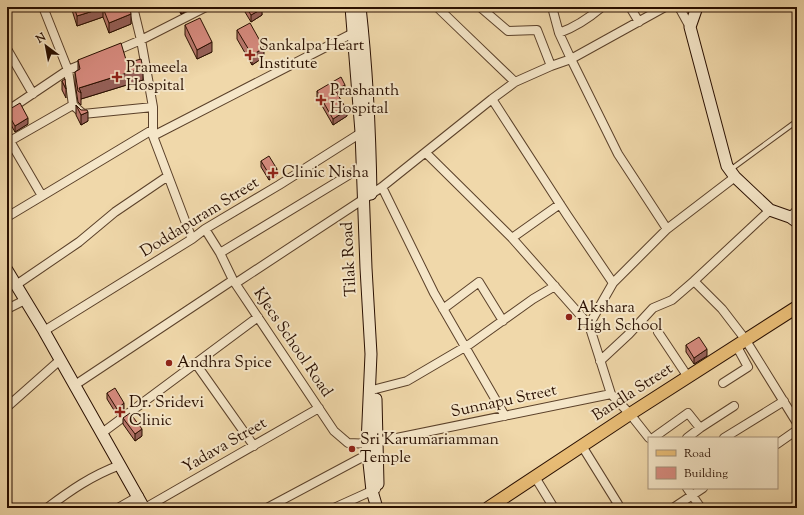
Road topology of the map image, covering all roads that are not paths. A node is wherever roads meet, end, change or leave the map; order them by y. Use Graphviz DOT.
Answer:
graph roads {
  1 [pos="43,7"];
  2 [pos="133,7"];
  3 [pos="206,7"];
  4 [pos="351,7"];
  5 [pos="360,7"];
  6 [pos="437,7"];
  7 [pos="480,7"];
  8 [pos="533,7"];
  9 [pos="552,7"];
  10 [pos="602,7"];
  11 [pos="630,7"];
  12 [pos="665,7"];
  13 [pos="679,7"];
  14 [pos="697,7"];
  15 [pos="639,22"];
  16 [pos="690,27"];
  17 [pos="358,30"];
  18 [pos="559,33"];
  19 [pos="141,40"];
  20 [pos="7,49"];
  21 [pos="571,59"];
  22 [pos="552,66"];
  23 [pos="68,70"];
  24 [pos="515,82"];
  25 [pos="33,94"];
  26 [pos="492,99"];
  27 [pos="73,105"];
  28 [pos="153,107"];
  29 [pos="7,111"];
  30 [pos="797,121"];
  31 [pos="365,130"];
  32 [pos="152,133"];
  33 [pos="9,138"];
  34 [pos="426,153"];
  35 [pos="366,164"];
  36 [pos="732,174"];
  37 [pos="168,176"];
  38 [pos="382,187"];
  39 [pos="42,196"];
  40 [pos="367,198"];
  41 [pos="560,204"];
  42 [pos="770,210"];
  43 [pos="795,216"];
  44 [pos="7,217"];
  45 [pos="205,229"];
  46 [pos="667,229"];
  47 [pos="512,238"];
  48 [pos="192,239"];
  49 [pos="220,253"];
  50 [pos="7,270"];
  51 [pos="694,281"];
  52 [pos="235,282"];
  53 [pos="614,283"];
  54 [pos="16,285"];
  55 [pos="555,286"];
  56 [pos="26,300"];
  57 [pos="797,307"];
  58 [pos="7,309"];
  59 [pos="443,309"];
  60 [pos="258,317"];
  61 [pos="503,320"];
  62 [pos="590,325"];
  63 [pos="44,331"];
  64 [pos="658,332"];
  65 [pos="741,342"];
  66 [pos="466,347"];
  67 [pos="60,360"];
  68 [pos="600,361"];
  69 [pos="196,364"];
  70 [pos="688,376"];
  71 [pos="723,383"];
  72 [pos="75,386"];
  73 [pos="376,389"];
  74 [pos="611,394"];
  75 [pos="784,401"];
  76 [pos="734,406"];
  77 [pos="7,407"];
  78 [pos="319,408"];
  79 [pos="630,414"];
  80 [pos="506,416"];
  81 [pos="797,423"];
  82 [pos="700,428"];
  83 [pos="797,430"];
  84 [pos="102,433"];
  85 [pos="648,437"];
  86 [pos="654,437"];
  87 [pos="688,437"];
  88 [pos="726,437"];
  89 [pos="778,443"];
  90 [pos="254,446"];
  91 [pos="582,446"];
  92 [pos="373,447"];
  93 [pos="120,465"];
  94 [pos="535,477"];
  95 [pos="375,489"];
  96 [pos="690,491"];
  97 [pos="139,496"];
  98 [pos="47,508"];
  99 [pos="118,508"];
  100 [pos="145,508"];
  101 [pos="267,508"];
  102 [pos="334,508"];
  103 [pos="377,508"];
  104 [pos="384,508"];
  105 [pos="488,508"];
  106 [pos="554,508"];
  107 [pos="612,508"];
  108 [pos="673,508"];
  109 [pos="701,508"];
  1 -- 23 [label="street"];
  2 -- 19 [label="street"];
  3 -- 19 [label="street"];
  4 -- 17 [label="main road, Tilak Road"];
  5 -- 17 [label="main road, Tilak Road"];
  6 -- 24 [label="street"];
  7 -- 22 [label="street"];
  8 -- 9 [label="street"];
  9 -- 18 [label="street"];
  10 -- 18 [label="street"];
  11 -- 15 [label="street"];
  12 -- 15 [label="street"];
  13 -- 16 [label="street"];
  14 -- 16 [label="main road"];
  15 -- 21 [label="street"];
  16 -- 36 [label="main road"];
  17 -- 31 [label="main road, Tilak Road"];
  17 -- 32 [label="street"];
  18 -- 21 [label="street"];
  19 -- 23 [label="street"];
  19 -- 28 [label="street"];
  20 -- 25 [label="street"];
  21 -- 22 [label="street"];
  21 -- 46 [label="street"];
  22 -- 24 [label="street"];
  23 -- 25 [label="street"];
  23 -- 27 [label="street"];
  24 -- 26 [label="street"];
  25 -- 29 [label="street"];
  26 -- 34 [label="street"];
  26 -- 41 [label="street"];
  27 -- 28 [label="street"];
  27 -- 33 [label="street"];
  28 -- 32 [label="street"];
  30 -- 36 [label="lane"];
  31 -- 35 [label="main road, Tilak Road"];
  31 -- 45 [label="street, Doddapuram Street"];
  32 -- 37 [label="street"];
  32 -- 39 [label="street"];
  33 -- 39 [label="street"];
  34 -- 38 [label="street"];
  34 -- 47 [label="street"];
  35 -- 40 [label="main road, Tilak Road"];
  35 -- 49 [label="street"];
  36 -- 42 [label="main road"];
  36 -- 46 [label="street"];
  37 -- 48 [label="street"];
  37 -- 54 [label="street"];
  38 -- 40 [label="street"];
  38 -- 59 [label="street"];
  39 -- 44 [label="street"];
  40 -- 52 [label="street"];
  40 -- 73 [label="main road, Tilak Road"];
  40 -- 92 [label="main road, Tilak Road"];
  41 -- 47 [label="street"];
  41 -- 53 [label="street"];
  42 -- 43 [label="main road"];
  42 -- 51 [label="street"];
  45 -- 48 [label="street, Doddapuram Street"];
  45 -- 49 [label="street, KJecs School Road"];
  46 -- 53 [label="street"];
  47 -- 55 [label="street"];
  48 -- 63 [label="street, Doddapuram Street"];
  49 -- 52 [label="street, KJecs School Road"];
  50 -- 54 [label="main road"];
  51 -- 65 [label="street"];
  51 -- 68 [label="street"];
  52 -- 60 [label="street, KJecs School Road"];
  52 -- 72 [label="street"];
  53 -- 62 [label="street"];
  54 -- 56 [label="main road"];
  55 -- 61 [label="street"];
  55 -- 62 [label="street"];
  56 -- 58 [label="street"];
  56 -- 63 [label="main road"];
  57 -- 65 [label="main road, Bandla Street"];
  59 -- 61 [label="street"];
  59 -- 66 [label="street"];
  60 -- 69 [label="street"];
  60 -- 78 [label="street, KJecs School Road"];
  61 -- 66 [label="street"];
  62 -- 68 [label="street"];
  63 -- 67 [label="main road"];
  64 -- 70 [label="street"];
  65 -- 70 [label="main road, Bandla Street"];
  65 -- 71 [label="street"];
  65 -- 75 [label="street"];
  66 -- 73 [label="street"];
  66 -- 80 [label="street"];
  67 -- 72 [label="main road"];
  67 -- 77 [label="street"];
  68 -- 74 [label="street"];
  69 -- 84 [label="street"];
  69 -- 90 [label="street"];
  70 -- 79 [label="main road, Bandla Street"];
  72 -- 84 [label="main road"];
  73 -- 92 [label="main road, Tilak Road"];
  74 -- 79 [label="street"];
  74 -- 80 [label="street, Sunnapu Street"];
  75 -- 81 [label="street"];
  75 -- 88 [label="street"];
  76 -- 82 [label="street"];
  78 -- 90 [label="street, Yadava Street"];
  78 -- 92 [label="street, KJecs School Road"];
  79 -- 85 [label="street"];
  79 -- 91 [label="main road, Bandla Street"];
  80 -- 92 [label="street, Sunnapu Street"];
  82 -- 86 [label="street"];
  82 -- 87 [label="street"];
  83 -- 89 [label="street"];
  84 -- 93 [label="main road"];
  90 -- 100 [label="street, Yadava Street"];
  91 -- 94 [label="main road, Bandla Street"];
  91 -- 107 [label="street"];
  92 -- 95 [label="main road, Tilak Road"];
  92 -- 101 [label="street"];
  93 -- 97 [label="main road"];
  93 -- 98 [label="street"];
  94 -- 105 [label="main road, Bandla Street"];
  94 -- 106 [label="street"];
  95 -- 102 [label="street"];
  95 -- 103 [label="main road, Tilak Road"];
  95 -- 104 [label="main road, Tilak Road"];
  96 -- 108 [label="street"];
  96 -- 109 [label="street"];
  97 -- 99 [label="street"];
  97 -- 100 [label="main road"];
}
